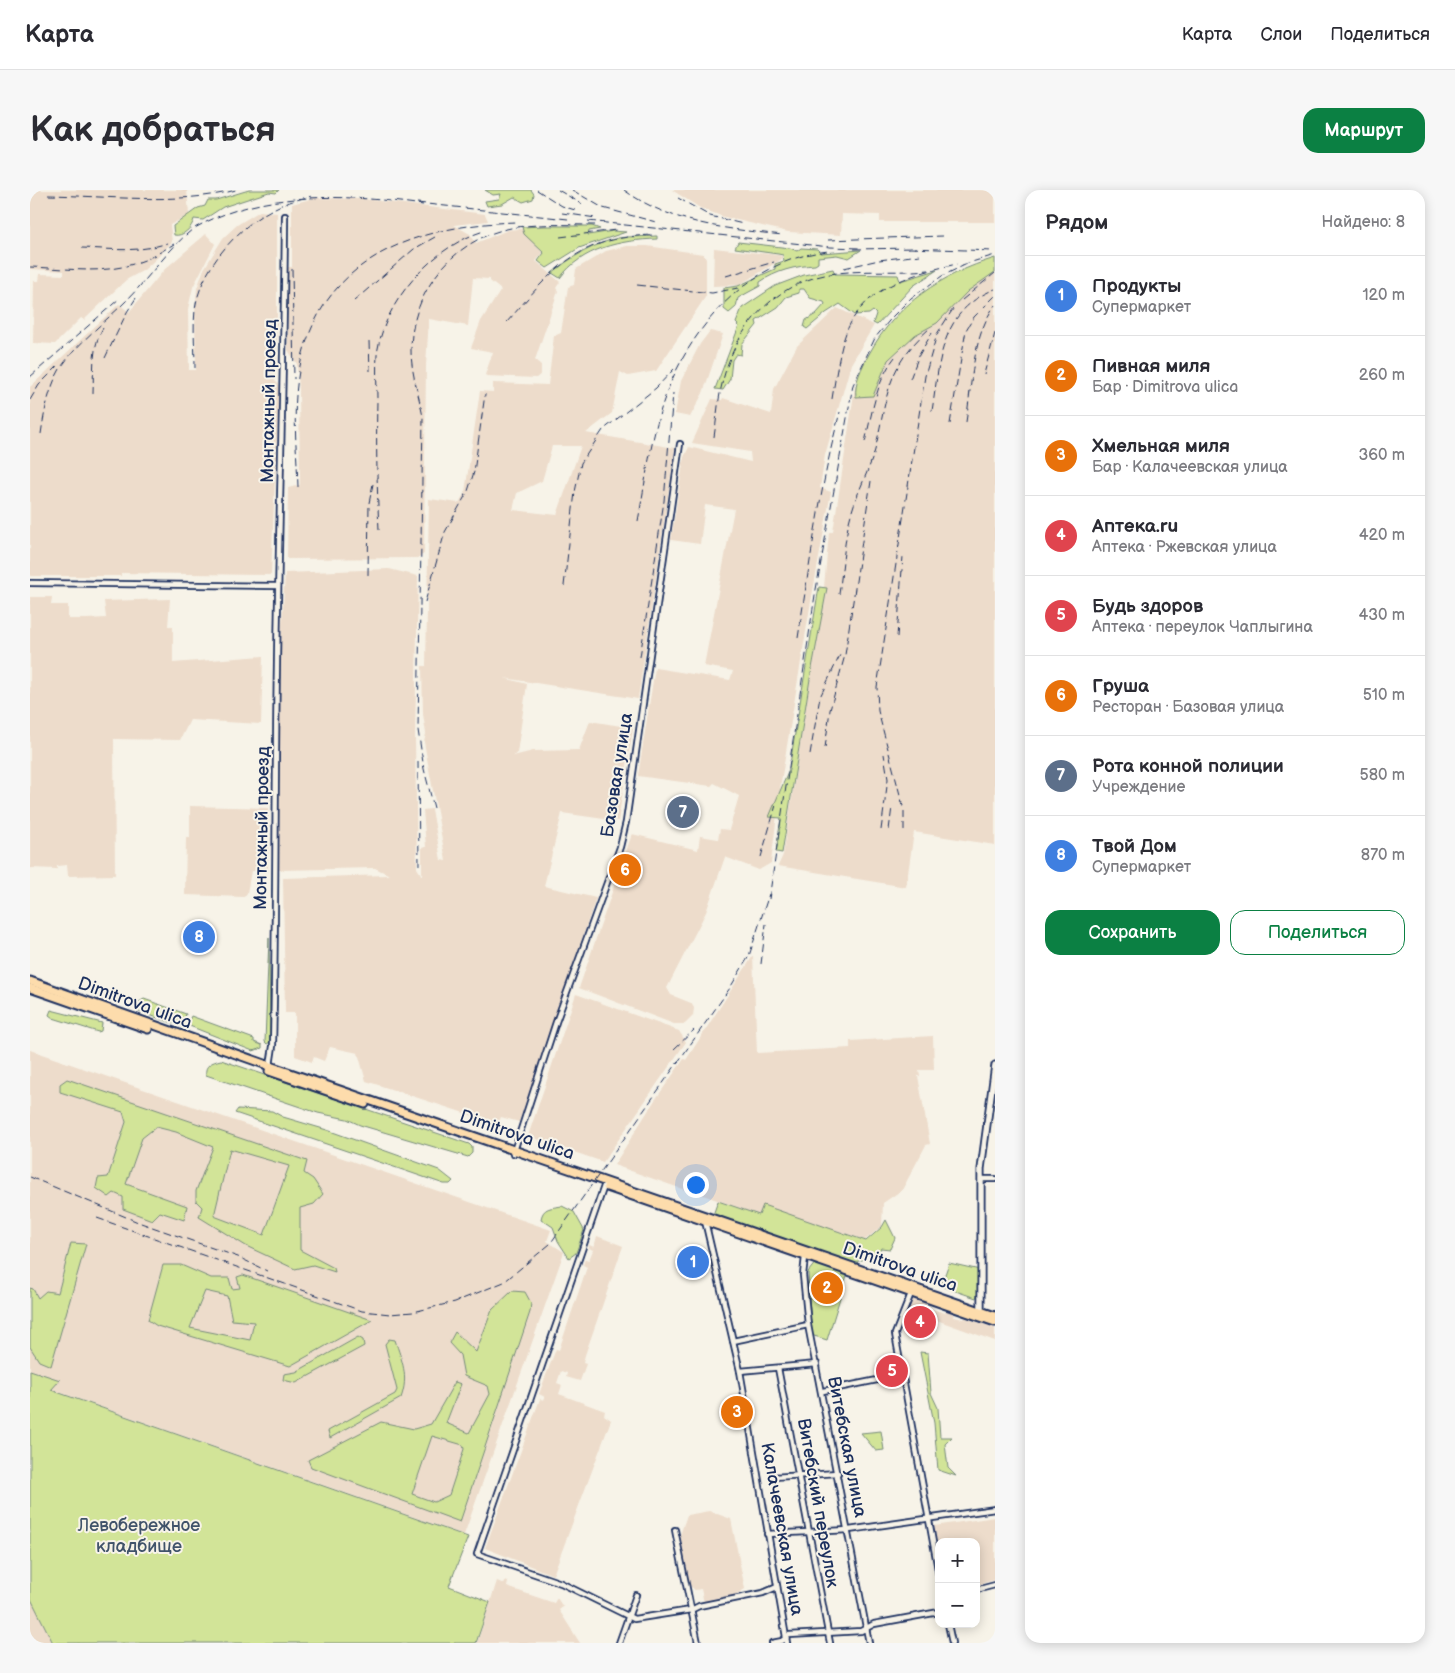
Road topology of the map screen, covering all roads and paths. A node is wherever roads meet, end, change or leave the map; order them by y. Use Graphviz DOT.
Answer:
graph roads {
  1 [pos="285,216"];
  2 [pos="680,444"];
  3 [pos="30,584"];
  4 [pos="278,586"];
  5 [pos="30,981"];
  6 [pos="30,988"];
  7 [pos="995,1065"];
  8 [pos="269,1068"];
  9 [pos="514,1152"];
  10 [pos="981,1179"];
  11 [pos="995,1179"];
  12 [pos="604,1186"];
  13 [pos="706,1218"];
  14 [pos="805,1257"];
  15 [pos="912,1291"];
  16 [pos="981,1314"];
  17 [pos="995,1316"];
  18 [pos="995,1322"];
  19 [pos="808,1325"];
  20 [pos="733,1342"];
  21 [pos="817,1364"];
  22 [pos="778,1368"];
  23 [pos="740,1371"];
  24 [pos="902,1375"];
  25 [pos="822,1390"];
  26 [pos="838,1474"];
  27 [pos="799,1476"];
  28 [pos="773,1477"];
  29 [pos="995,1509"];
  30 [pos="928,1520"];
  31 [pos="675,1530"];
  32 [pos="849,1530"];
  33 [pos="809,1533"];
  34 [pos="767,1534"];
  35 [pos="935,1555"];
  36 [pos="995,1585"];
  37 [pos="777,1588"];
  38 [pos="980,1589"];
  39 [pos="636,1595"];
  40 [pos="692,1610"];
  41 [pos="935,1613"];
  42 [pos="629,1618"];
  43 [pos="866,1627"];
  44 [pos="949,1628"];
  45 [pos="828,1632"];
  46 [pos="787,1640"];
  47 [pos="619,1643"];
  48 [pos="698,1643"];
  49 [pos="772,1643"];
  50 [pos="830,1643"];
  51 [pos="869,1643"];
  52 [pos="952,1643"];
  1 -- 4 [label="street, Монтажный проезд"];
  2 -- 9 [label="street, Базовая улица"];
  3 -- 4 [label="street"];
  4 -- 8 [label="street, Монтажный проезд"];
  5 -- 8 [label="main road, Dimitrova ulica"];
  6 -- 8 [label="main road, Dimitrova ulica"];
  7 -- 10 [label="main road"];
  8 -- 9 [label="main road, Dimitrova ulica"];
  9 -- 12 [label="main road, Dimitrova ulica"];
  9 -- 13 [label="main road, Dimitrova ulica"];
  10 -- 11 [label="street"];
  10 -- 16 [label="main road"];
  12 -- 13 [label="main road, Dimitrova ulica"];
  12 -- 42 [label="street"];
  13 -- 14 [label="main road, Dimitrova ulica"];
  13 -- 15 [label="main road, Dimitrova ulica"];
  13 -- 20 [label="street, Калачеевская улица"];
  14 -- 15 [label="main road, Dimitrova ulica"];
  14 -- 19 [label="street, Витебская улица"];
  15 -- 16 [label="main road, Dimitrova ulica"];
  15 -- 24 [label="street"];
  16 -- 17 [label="main road, Dimitrova ulica"];
  16 -- 18 [label="main road, Dimitrova ulica"];
  19 -- 20 [label="street"];
  19 -- 21 [label="street, Витебская улица"];
  20 -- 23 [label="street, Калачеевская улица"];
  21 -- 22 [label="street"];
  21 -- 25 [label="street, Витебская улица"];
  22 -- 23 [label="street"];
  22 -- 27 [label="street, Витебский переулок"];
  23 -- 34 [label="street, Калачеевская улица"];
  24 -- 25 [label="street"];
  24 -- 30 [label="street"];
  25 -- 26 [label="street, Витебская улица"];
  26 -- 27 [label="street"];
  26 -- 32 [label="street, Витебская улица"];
  27 -- 28 [label="street"];
  27 -- 33 [label="street, Витебский переулок"];
  29 -- 30 [label="street"];
  30 -- 32 [label="street"];
  30 -- 35 [label="street"];
  31 -- 40 [label="street"];
  32 -- 33 [label="street"];
  32 -- 43 [label="street, Витебская улица"];
  33 -- 34 [label="street"];
  33 -- 45 [label="street, Витебский переулок"];
  34 -- 37 [label="street, Калачеевская улица"];
  36 -- 38 [label="street"];
  37 -- 40 [label="street"];
  37 -- 46 [label="street, Калачеевская улица"];
  39 -- 42 [label="street"];
  40 -- 42 [label="street"];
  40 -- 48 [label="street"];
  41 -- 43 [label="street"];
  42 -- 47 [label="street"];
  43 -- 45 [label="street"];
  43 -- 51 [label="street, Витебская улица"];
  44 -- 52 [label="street"];
  45 -- 46 [label="street"];
  45 -- 50 [label="street, Витебский переулок"];
  46 -- 49 [label="street"];
}
